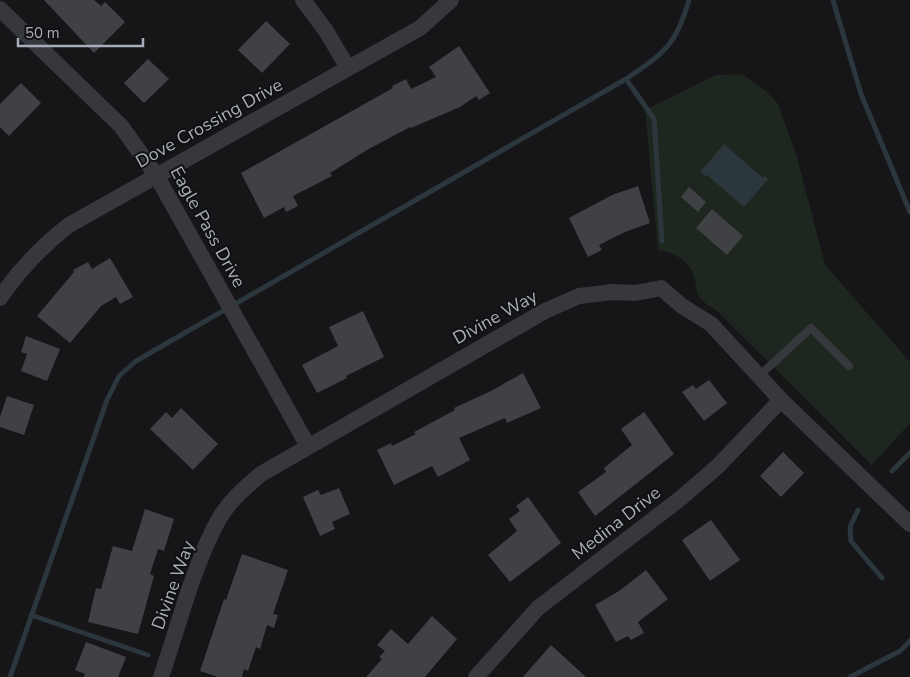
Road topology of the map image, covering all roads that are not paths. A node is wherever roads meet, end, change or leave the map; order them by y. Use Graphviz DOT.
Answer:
graph roads {
  1 [pos="303,0"];
  2 [pos="451,0"];
  3 [pos="0,8"];
  4 [pos="348,68"];
  5 [pos="156,175"];
  6 [pos="0,297"];
  7 [pos="849,366"];
  8 [pos="759,376"];
  9 [pos="782,400"];
  10 [pos="308,446"];
  11 [pos="910,524"];
  12 [pos="161,677"];
  13 [pos="476,677"];
  1 -- 4 [label="street"];
  2 -- 4 [label="street, Dove Crossing Drive"];
  3 -- 5 [label="street, Eagle Pass Drive"];
  4 -- 5 [label="street, Dove Crossing Drive"];
  5 -- 6 [label="street, Dove Crossing Drive"];
  5 -- 10 [label="street, Eagle Pass Drive"];
  7 -- 8 [label="lane"];
  8 -- 9 [label="street, Divine Way"];
  8 -- 10 [label="street, Divine Way"];
  9 -- 11 [label="street, Divine Way"];
  9 -- 13 [label="street, Medina Drive"];
  10 -- 12 [label="street, Divine Way"];
}
